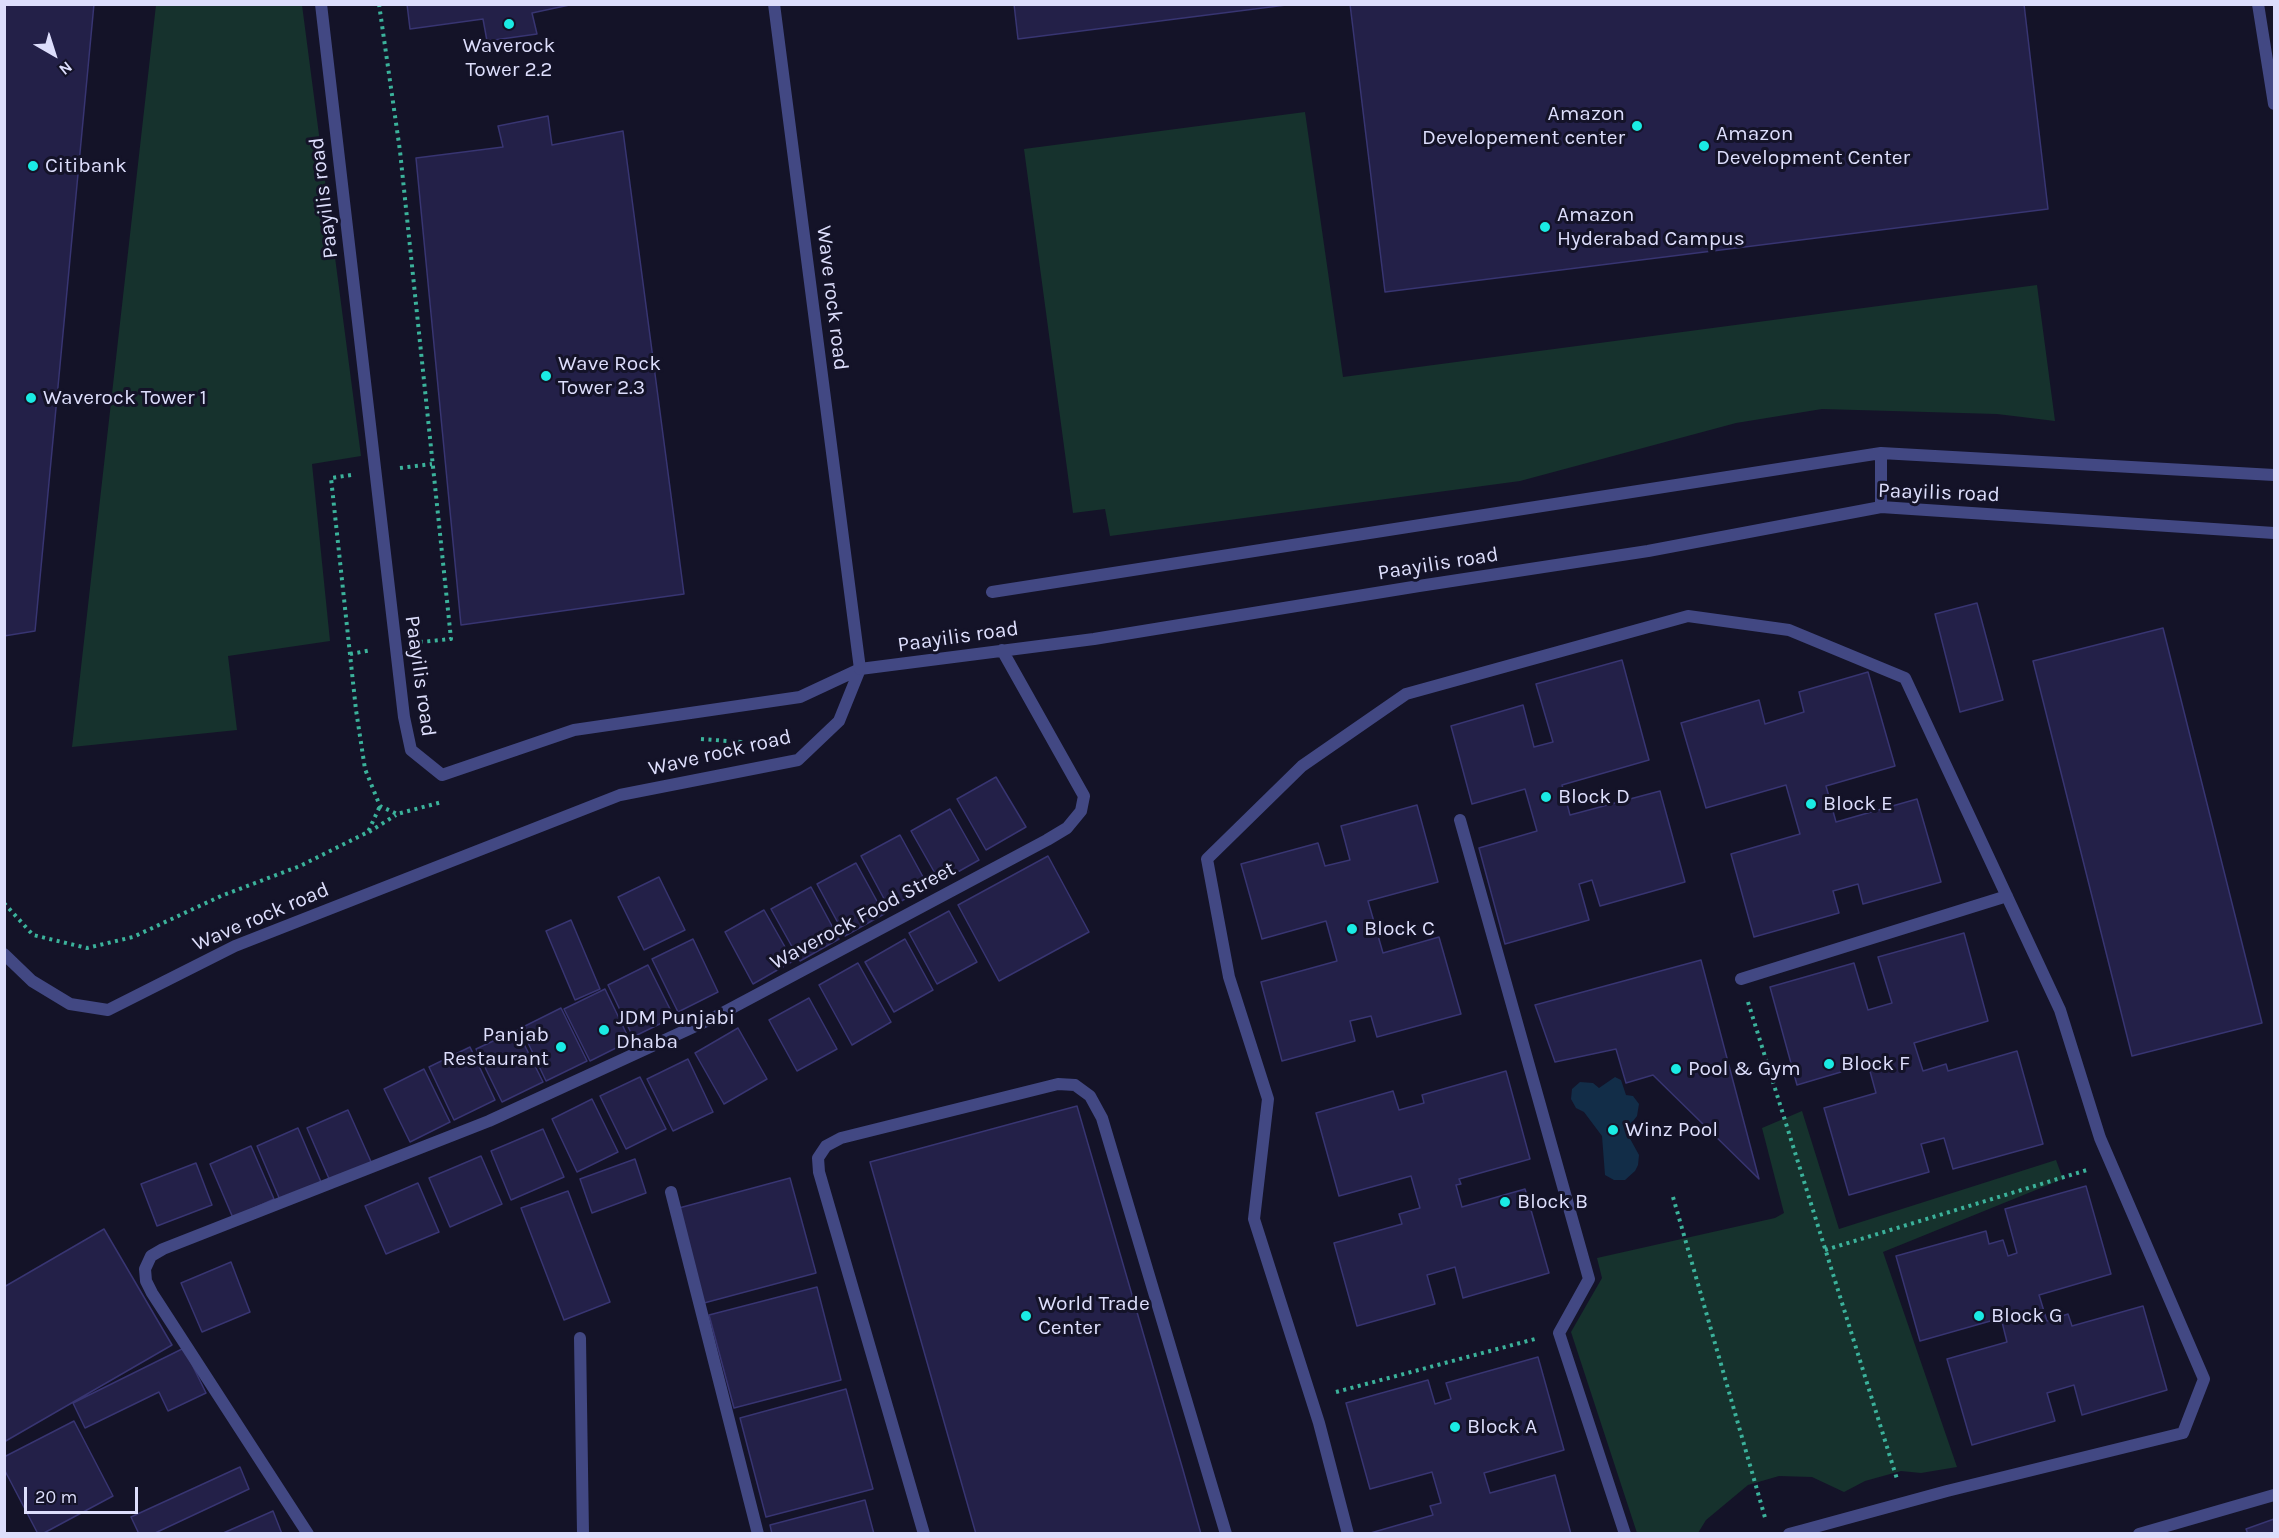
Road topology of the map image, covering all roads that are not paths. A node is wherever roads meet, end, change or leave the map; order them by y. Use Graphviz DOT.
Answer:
graph roads {
  1 [pos="321,4"];
  2 [pos="774,4"];
  3 [pos="2258,4"];
  4 [pos="2274,104"];
  5 [pos="1881,453"];
  6 [pos="2274,475"];
  7 [pos="1881,507"];
  8 [pos="2274,533"];
  9 [pos="992,592"];
  10 [pos="1002,650"];
  11 [pos="860,669"];
  12 [pos="1460,820"];
  13 [pos="2007,896"];
  14 [pos="4,954"];
  15 [pos="1741,979"];
  16 [pos="671,1192"];
  17 [pos="580,1338"];
  18 [pos="2274,1495"];
  19 [pos="1805,1532"];
  20 [pos="308,1533"];
  21 [pos="584,1533"];
  22 [pos="758,1533"];
  23 [pos="924,1533"];
  24 [pos="1226,1533"];
  25 [pos="1348,1533"];
  26 [pos="1625,1533"];
  27 [pos="1789,1533"];
  28 [pos="2139,1533"];
  1 -- 11 [label="street, Paayilis road"];
  2 -- 11 [label="street, Wave rock road"];
  3 -- 4 [label="street"];
  5 -- 6 [label="street, Paayilis road"];
  5 -- 7 [label="street"];
  5 -- 9 [label="street, Paayilis road"];
  7 -- 8 [label="street, Paayilis road"];
  7 -- 10 [label="street, Paayilis road"];
  10 -- 11 [label="street, Paayilis road"];
  10 -- 20 [label="street, Waverock Food Street"];
  11 -- 14 [label="street, Wave rock road"];
  12 -- 26 [label="street"];
  13 -- 15 [label="street"];
  13 -- 19 [label="street"];
  13 -- 25 [label="street"];
  16 -- 22 [label="street"];
  17 -- 21 [label="street"];
  18 -- 28 [label="street"];
  19 -- 27 [label="street"];
  23 -- 24 [label="street"];
}
